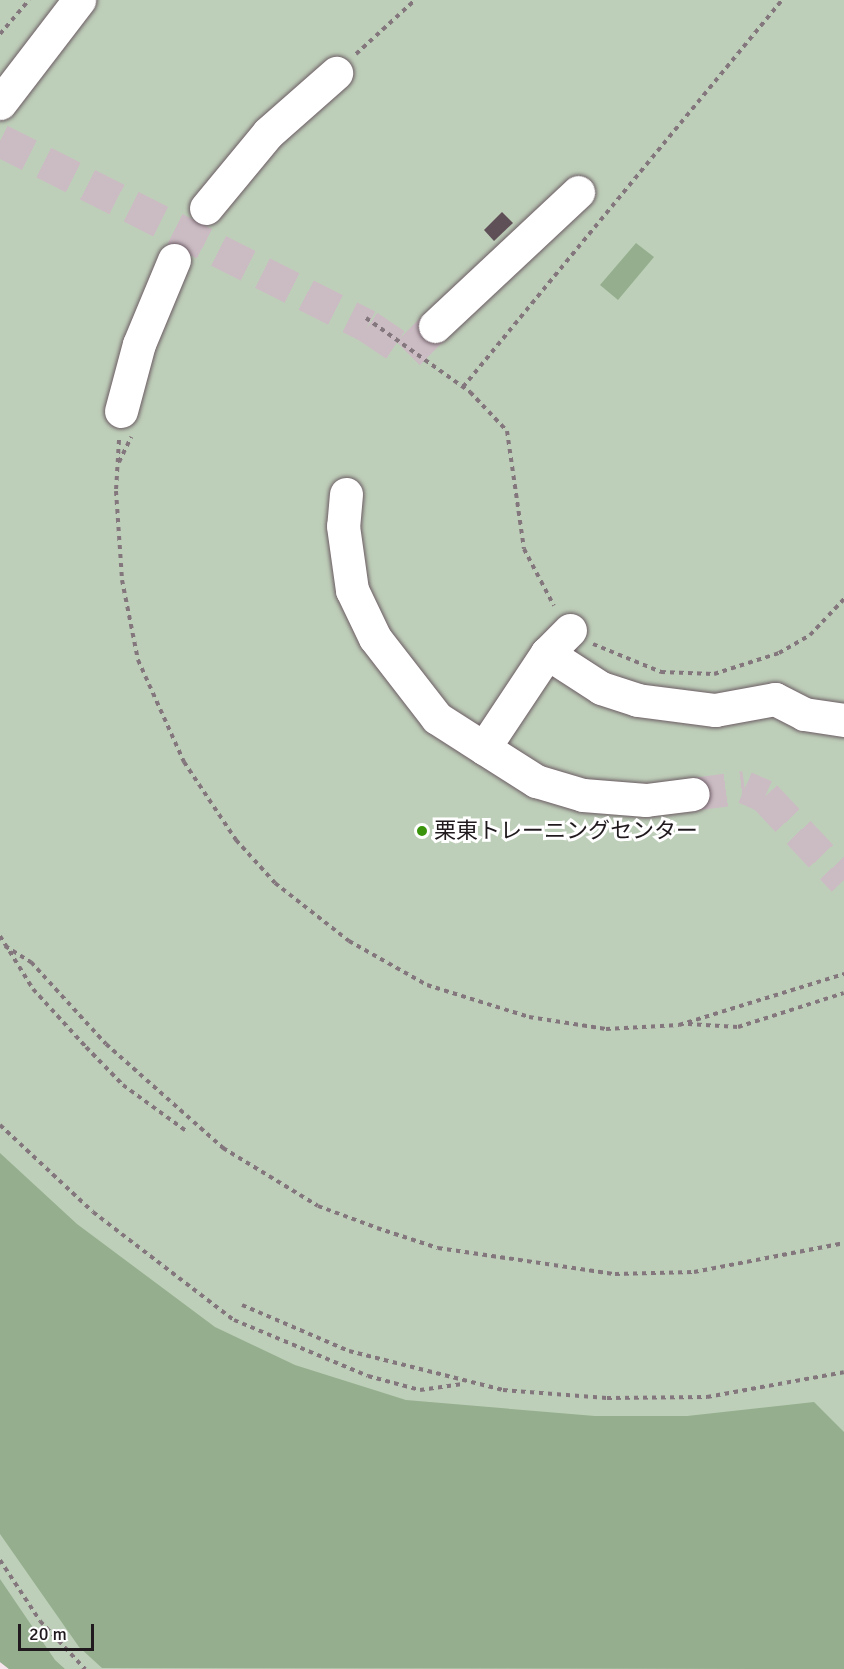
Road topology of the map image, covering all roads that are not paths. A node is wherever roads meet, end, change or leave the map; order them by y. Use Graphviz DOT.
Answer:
graph roads {
  1 [pos="80,0"];
  2 [pos="347,66"];
  3 [pos="0,104"];
  4 [pos="578,192"];
  5 [pos="206,208"];
  6 [pos="174,260"];
  7 [pos="435,326"];
  8 [pos="128,417"];
  9 [pos="346,494"];
  10 [pos="570,630"];
  11 [pos="547,653"];
  12 [pos="844,720"];
  13 [pos="484,748"];
  14 [pos="693,794"];
  1 -- 3 [label="lane"];
  2 -- 5 [label="lane"];
  4 -- 7 [label="lane"];
  6 -- 8 [label="lane"];
  9 -- 13 [label="lane"];
  10 -- 11 [label="lane"];
  11 -- 12 [label="lane"];
  11 -- 13 [label="lane"];
  13 -- 14 [label="lane"];
}
